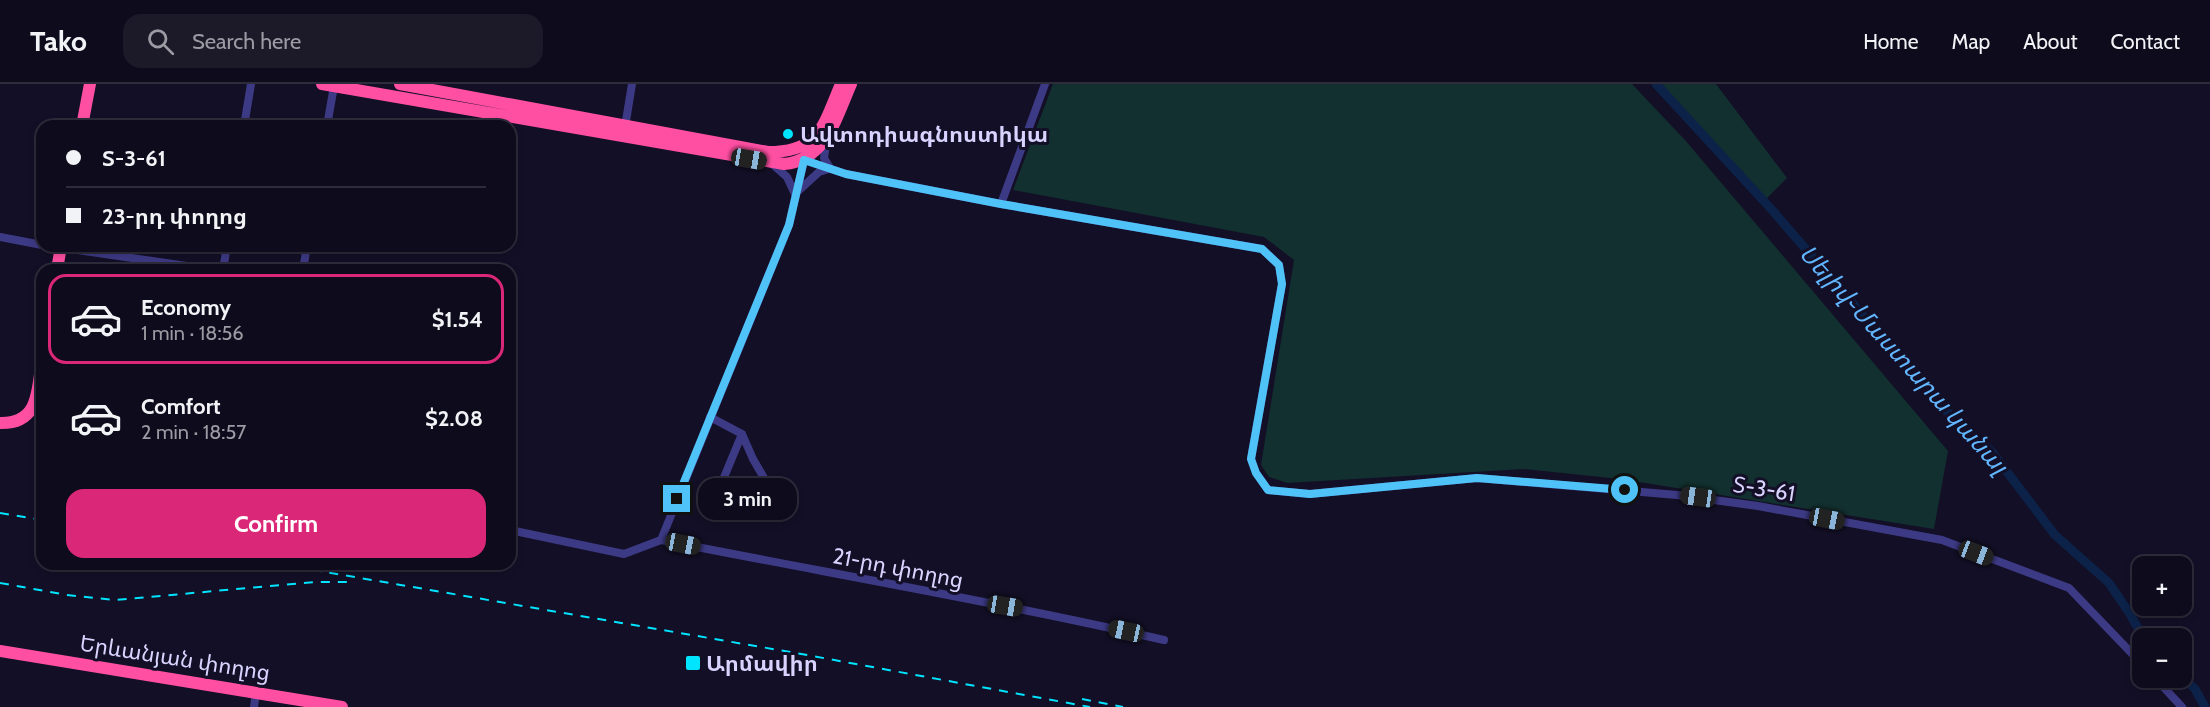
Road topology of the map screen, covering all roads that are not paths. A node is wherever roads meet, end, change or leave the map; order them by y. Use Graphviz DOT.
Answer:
graph roads {
  1 [pos="90,84"];
  2 [pos="250,84"];
  3 [pos="400,84"];
  4 [pos="632,84"];
  5 [pos="841,84"];
  6 [pos="851,84"];
  7 [pos="1046,84"];
  8 [pos="328,85"];
  9 [pos="506,110"];
  10 [pos="83,120"];
  11 [pos="245,120"];
  12 [pos="327,120"];
  13 [pos="626,127"];
  14 [pos="828,137"];
  15 [pos="801,154"];
  16 [pos="771,163"];
  17 [pos="830,169"];
  18 [pos="795,195"];
  19 [pos="1001,204"];
  20 [pos="0,237"];
  21 [pos="36,243"];
  22 [pos="91,252"];
  23 [pos="173,264"];
  24 [pos="36,396"];
  25 [pos="0,415"];
  26 [pos="710,417"];
  27 [pos="5,424"];
  28 [pos="742,434"];
  29 [pos="516,531"];
  30 [pos="661,540"];
  31 [pos="1164,640"];
  32 [pos="0,651"];
  33 [pos="2132,654"];
  34 [pos="2164,688"];
  35 [pos="256,693"];
  36 [pos="254,707"];
  37 [pos="342,707"];
  38 [pos="2182,707"];
  1 -- 10 [label="highway"];
  2 -- 11 [label="street"];
  3 -- 9 [label="highway"];
  4 -- 13 [label="street"];
  5 -- 15 [label="highway"];
  6 -- 14 [label="highway"];
  7 -- 19 [label="street"];
  8 -- 9 [label="highway"];
  8 -- 12 [label="street"];
  9 -- 13 [label="highway"];
  9 -- 16 [label="highway"];
  13 -- 15 [label="highway"];
  14 -- 15 [label="highway"];
  14 -- 17 [label="street"];
  15 -- 16 [label="highway"];
  15 -- 17 [label="street, Տ-3-61 / Տ-3-61"];
  15 -- 18 [label="street"];
  16 -- 18 [label="street"];
  17 -- 18 [label="street"];
  17 -- 19 [label="street, Տ-3-61 / Տ-3-61"];
  18 -- 26 [label="street"];
  19 -- 33 [label="street, Տ-3-61 / Տ-3-61"];
  20 -- 21 [label="street"];
  22 -- 23 [label="street"];
  24 -- 27 [label="highway"];
  25 -- 27 [label="street"];
  26 -- 28 [label="street"];
  26 -- 30 [label="street"];
  28 -- 28 [label="street"];
  29 -- 30 [label="street"];
  30 -- 31 [label="street, 21-րդ փողոց"];
  32 -- 35 [label="highway, Երևանյան փողոց"];
  34 -- 38 [label="street"];
  35 -- 36 [label="street"];
  35 -- 37 [label="highway, Երևանյան փողոց"];
}
